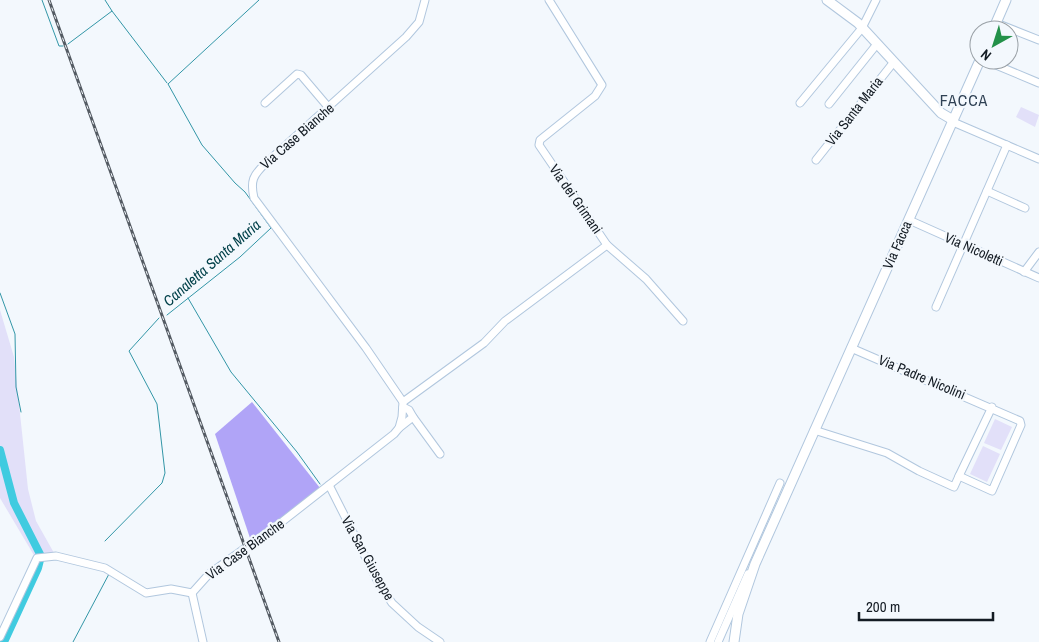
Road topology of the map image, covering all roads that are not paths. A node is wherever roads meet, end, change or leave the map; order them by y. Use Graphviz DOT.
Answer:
graph roads {
  1 [pos="426,0"];
  2 [pos="549,0"];
  3 [pos="828,0"];
  4 [pos="876,0"];
  5 [pos="1006,0"];
  6 [pos="997,20"];
  7 [pos="862,28"];
  8 [pos="1019,34"];
  9 [pos="1039,40"];
  10 [pos="877,44"];
  11 [pos="893,63"];
  12 [pos="977,70"];
  13 [pos="1007,70"];
  14 [pos="1039,83"];
  15 [pos="265,103"];
  16 [pos="800,103"];
  17 [pos="829,104"];
  18 [pos="937,107"];
  19 [pos="329,108"];
  20 [pos="958,111"];
  21 [pos="953,121"];
  22 [pos="1007,145"];
  23 [pos="1039,159"];
  24 [pos="816,160"];
  25 [pos="987,191"];
  26 [pos="1025,208"];
  27 [pos="908,220"];
  28 [pos="607,245"];
  29 [pos="964,245"];
  30 [pos="1039,252"];
  31 [pos="1024,272"];
  32 [pos="1039,278"];
  33 [pos="936,307"];
  34 [pos="683,321"];
  35 [pos="852,348"];
  36 [pos="403,404"];
  37 [pos="992,407"];
  38 [pos="413,417"];
  39 [pos="399,428"];
  40 [pos="814,430"];
  41 [pos="440,454"];
  42 [pos="959,476"];
  43 [pos="780,483"];
  44 [pos="330,485"];
  45 [pos="755,564"];
  46 [pos="192,592"];
  47 [pos="1,635"];
  48 [pos="202,642"];
  49 [pos="440,642"];
  50 [pos="710,642"];
  51 [pos="718,642"];
  52 [pos="734,642"];
  1 -- 19 [label="street, Via Case Bianche"];
  2 -- 28 [label="street, Via dei Grimani"];
  3 -- 7 [label="main road, Via Santa Maria"];
  4 -- 7 [label="street"];
  5 -- 6 [label="main road"];
  7 -- 10 [label="main road, Via Santa Maria"];
  7 -- 16 [label="street"];
  8 -- 9 [label="street"];
  10 -- 11 [label="main road, Via Santa Maria"];
  10 -- 17 [label="street"];
  11 -- 18 [label="main road, Via Santa Maria"];
  11 -- 24 [label="street, Via Santa Maria"];
  12 -- 20 [label="main road, Via Facca"];
  13 -- 14 [label="street"];
  15 -- 19 [label="street"];
  18 -- 20 [label="main road"];
  18 -- 21 [label="main road, Via Santa Maria"];
  19 -- 36 [label="street, Via Case Bianche"];
  20 -- 21 [label="main road, Via Facca"];
  21 -- 22 [label="street"];
  21 -- 27 [label="main road, Via Facca"];
  22 -- 23 [label="street"];
  22 -- 25 [label="street"];
  25 -- 26 [label="street"];
  25 -- 29 [label="street"];
  27 -- 29 [label="street, Via Nicoletti"];
  27 -- 35 [label="main road, Via Facca"];
  28 -- 34 [label="street"];
  28 -- 36 [label="street, Via dei Grimani"];
  29 -- 31 [label="street, Via Nicoletti"];
  29 -- 33 [label="street"];
  30 -- 31 [label="street"];
  31 -- 32 [label="street, Via Nicoletti"];
  35 -- 37 [label="street, Via Padre Nicolini"];
  35 -- 40 [label="main road, Via Facca"];
  36 -- 38 [label="street, Via Case Bianche"];
  36 -- 39 [label="street"];
  37 -- 42 [label="street"];
  37 -- 42 [label="street, Via Padre Nicolini"];
  38 -- 39 [label="street, Via Case Bianche"];
  38 -- 41 [label="street, Via Case Bianche"];
  39 -- 44 [label="street, Via Case Bianche"];
  40 -- 42 [label="street"];
  40 -- 45 [label="main road, Via Facca"];
  43 -- 50 [label="street"];
  44 -- 46 [label="street, Via Case Bianche"];
  44 -- 49 [label="street, Via San Giuseppe"];
  45 -- 51 [label="street"];
  45 -- 52 [label="main road, Via Facca"];
  46 -- 47 [label="street"];
  46 -- 48 [label="street"];
}
